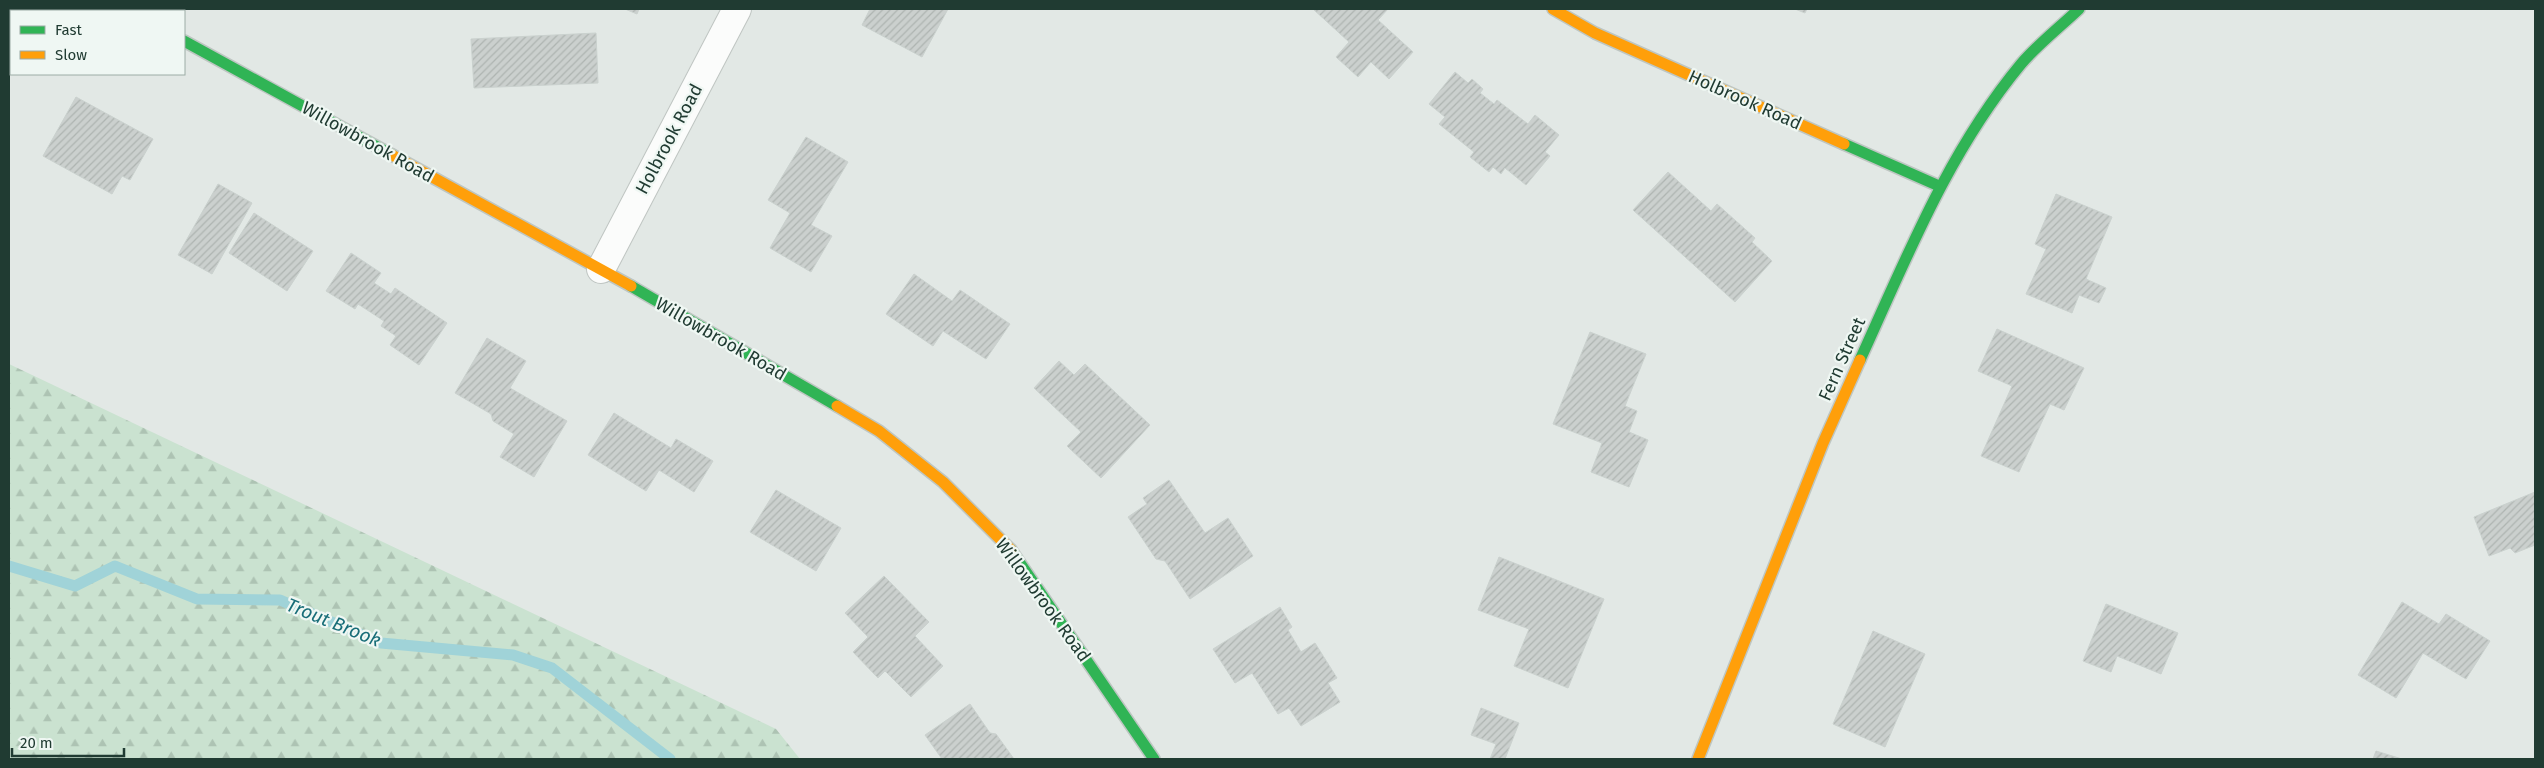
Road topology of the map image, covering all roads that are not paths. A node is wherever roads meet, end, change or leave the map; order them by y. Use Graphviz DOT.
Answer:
graph roads {
  1 [pos="737,9"];
  2 [pos="1553,9"];
  3 [pos="2079,9"];
  4 [pos="185,42"];
  5 [pos="1939,186"];
  6 [pos="601,269"];
  7 [pos="1154,759"];
  8 [pos="1698,759"];
  1 -- 6 [label="street, Holbrook Road"];
  2 -- 5 [label="street, Holbrook Road"];
  3 -- 5 [label="street, Fern Street"];
  4 -- 6 [label="street, Willowbrook Road"];
  5 -- 8 [label="street, Fern Street"];
  6 -- 7 [label="street, Willowbrook Road"];
}
